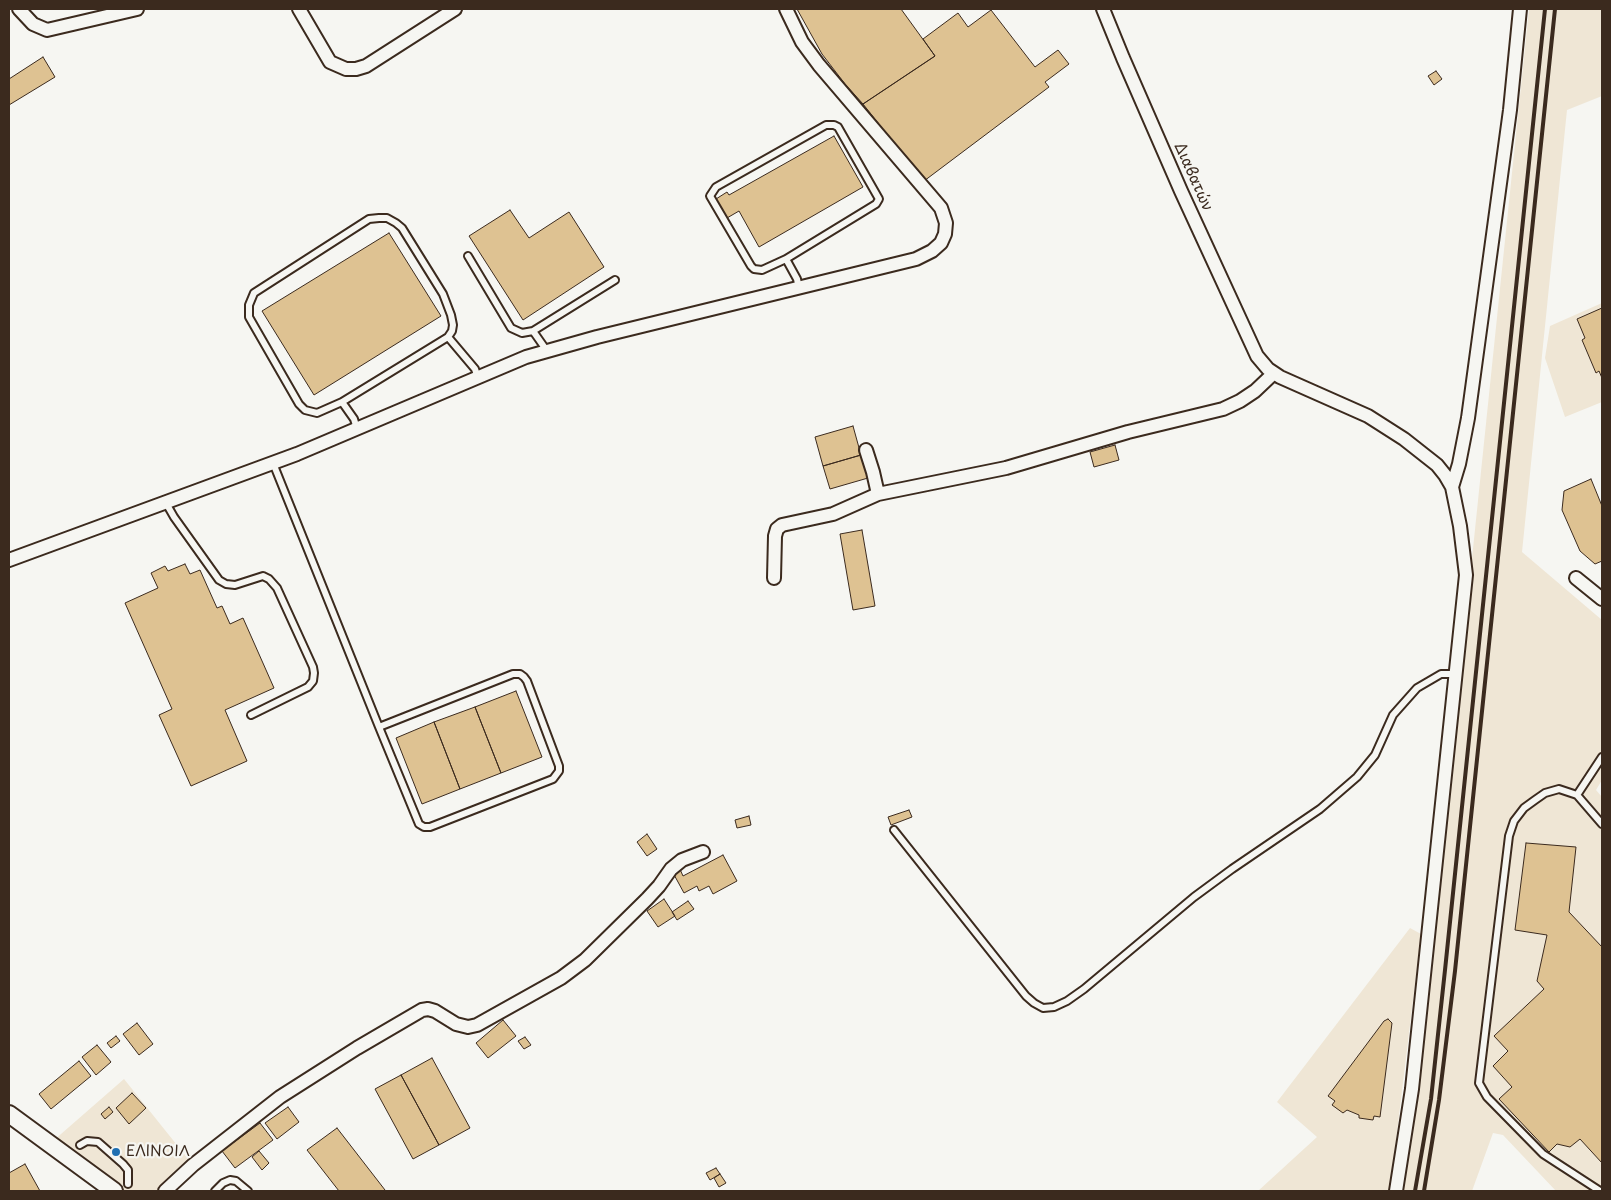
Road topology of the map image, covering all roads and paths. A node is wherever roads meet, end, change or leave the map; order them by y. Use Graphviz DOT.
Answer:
graph roads {
  1 [pos="20,9"];
  2 [pos="137,9"];
  3 [pos="299,9"];
  4 [pos="455,9"];
  5 [pos="786,9"];
  6 [pos="1104,9"];
  7 [pos="1520,9"];
  8 [pos="468,256"];
  9 [pos="786,259"];
  10 [pos="615,280"];
  11 [pos="799,288"];
  12 [pos="534,330"];
  13 [pos="448,337"];
  14 [pos="547,351"];
  15 [pos="1274,373"];
  16 [pos="478,378"];
  17 [pos="342,402"];
  18 [pos="358,429"];
  19 [pos="866,450"];
  20 [pos="273,463"];
  21 [pos="1452,487"];
  22 [pos="878,494"];
  23 [pos="166,503"];
  24 [pos="9,560"];
  25 [pos="774,578"];
  26 [pos="1576,578"];
  27 [pos="1602,599"];
  28 [pos="1456,674"];
  29 [pos="251,715"];
  30 [pos="379,727"];
  31 [pos="1602,757"];
  32 [pos="1577,795"];
  33 [pos="1602,824"];
  34 [pos="894,830"];
  35 [pos="703,852"];
  36 [pos="9,1114"];
  37 [pos="80,1145"];
  38 [pos="121,1188"];
  39 [pos="165,1191"];
  40 [pos="215,1191"];
  41 [pos="248,1191"];
  42 [pos="1396,1191"];
  43 [pos="1600,1191"];
  1 -- 2 [label="street"];
  3 -- 4 [label="street"];
  5 -- 11 [label="street"];
  6 -- 15 [label="street, Διαβατών"];
  7 -- 21 [label="street"];
  8 -- 12 [label="lane"];
  9 -- 9 [label="lane"];
  9 -- 11 [label="lane"];
  10 -- 12 [label="lane"];
  11 -- 14 [label="street"];
  12 -- 14 [label="lane"];
  13 -- 16 [label="lane"];
  13 -- 17 [label="lane"];
  13 -- 17 [label="lane"];
  14 -- 16 [label="street"];
  15 -- 21 [label="street"];
  15 -- 22 [label="street"];
  16 -- 18 [label="street"];
  17 -- 18 [label="lane"];
  18 -- 20 [label="street"];
  19 -- 22 [label="street"];
  20 -- 23 [label="street"];
  20 -- 30 [label="lane"];
  21 -- 28 [label="street"];
  22 -- 25 [label="street"];
  23 -- 24 [label="street"];
  23 -- 29 [label="lane"];
  26 -- 27 [label="street"];
  28 -- 34 [label="lane"];
  28 -- 42 [label="street"];
  30 -- 30 [label="lane"];
  31 -- 32 [label="lane"];
  32 -- 33 [label="lane"];
  32 -- 43 [label="lane"];
  35 -- 39 [label="street"];
  36 -- 38 [label="street"];
  37 -- 38 [label="lane"];
  40 -- 41 [label="lane"];
}
